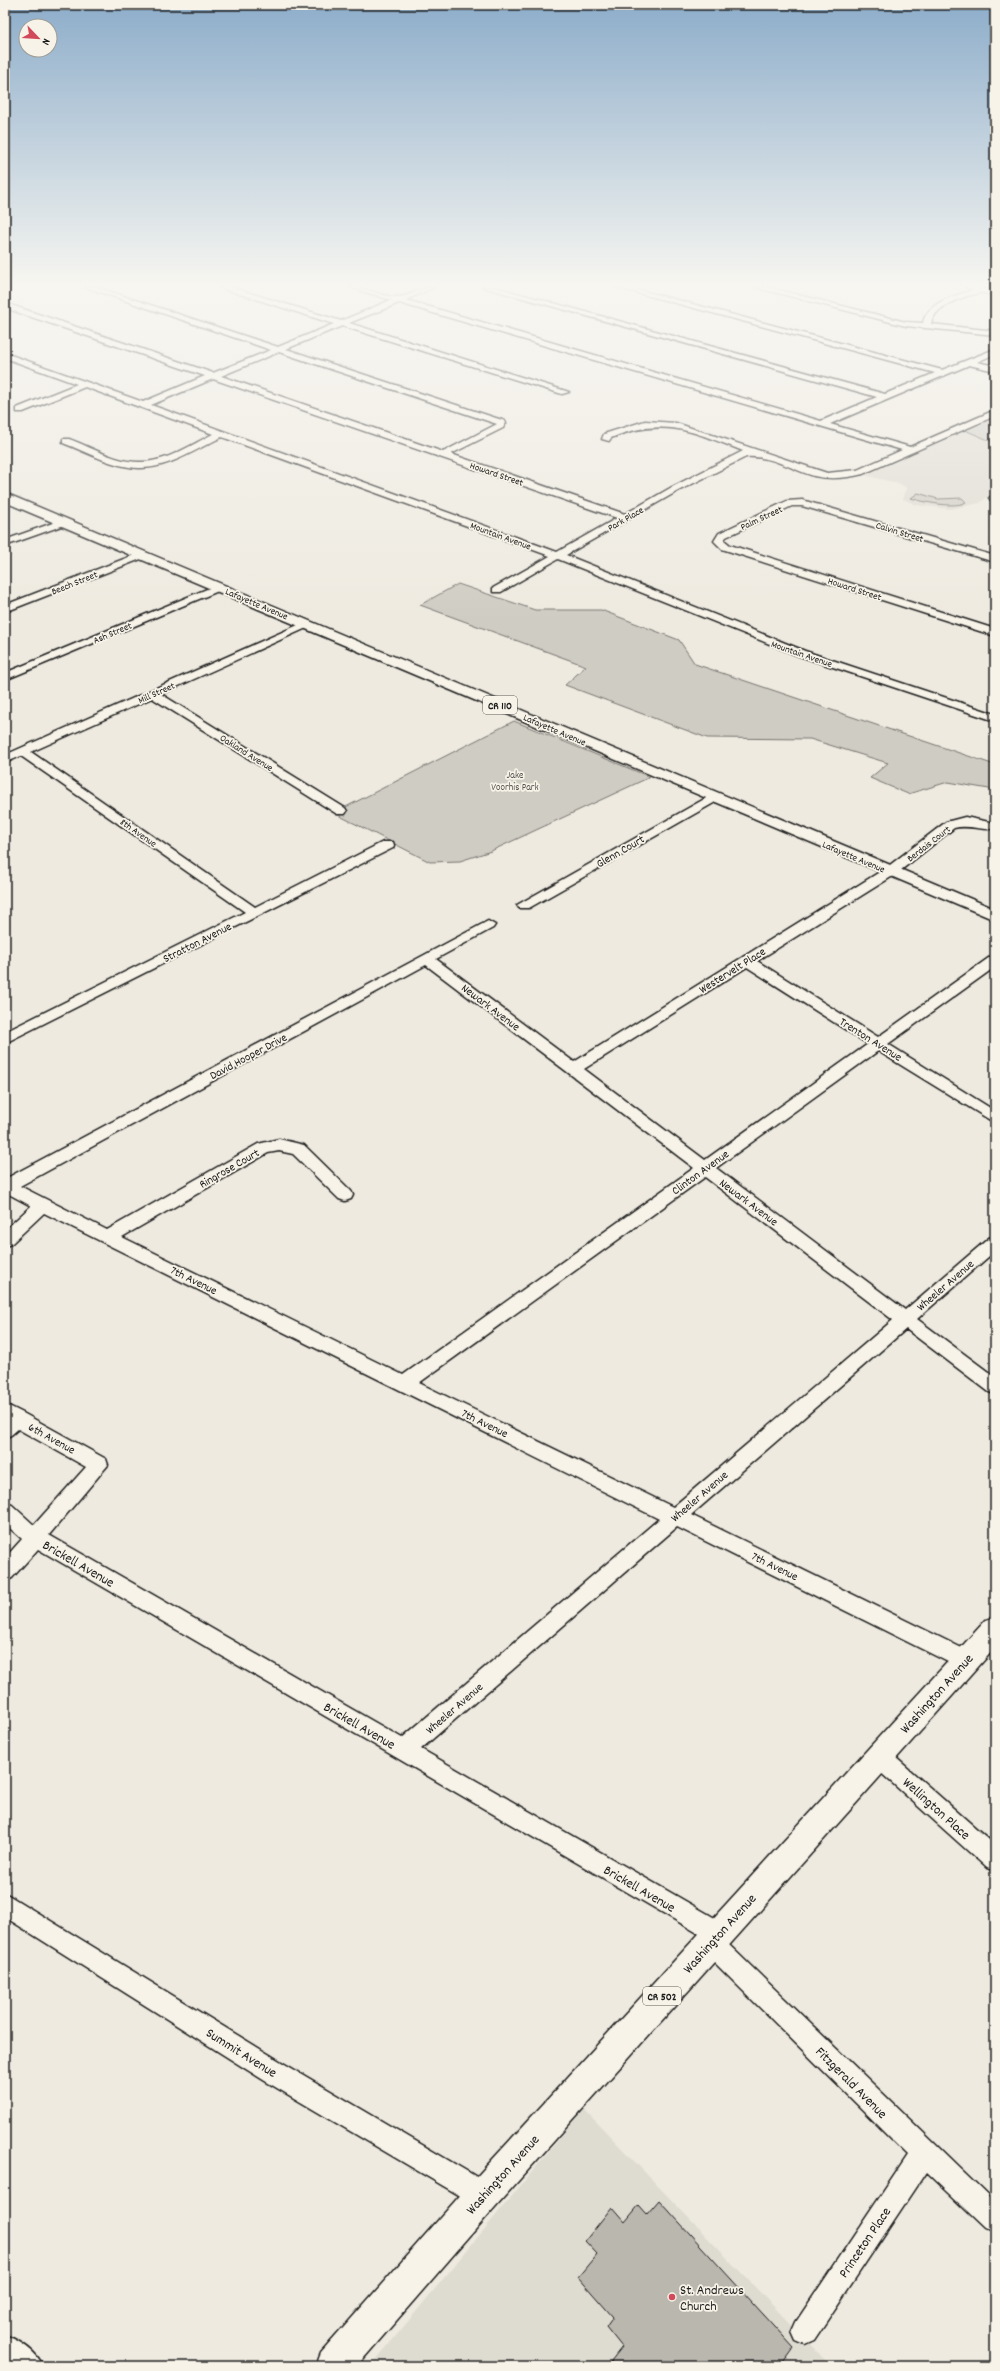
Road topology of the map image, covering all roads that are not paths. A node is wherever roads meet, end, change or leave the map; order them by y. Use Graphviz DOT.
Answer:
graph roads {
  1 [pos="51,398"];
  2 [pos="123,398"];
  3 [pos="161,398"];
  4 [pos="276,398"];
  5 [pos="424,398"];
  6 [pos="731,398"];
  7 [pos="884,398"];
  8 [pos="143,405"];
  9 [pos="20,410"];
  10 [pos="995,413"];
  11 [pos="821,424"];
  12 [pos="222,433"];
  13 [pos="606,439"];
  14 [pos="66,441"];
  15 [pos="910,450"];
  16 [pos="756,453"];
  17 [pos="444,455"];
  18 [pos="5,497"];
  19 [pos="805,504"];
  20 [pos="625,517"];
  21 [pos="64,522"];
  22 [pos="720,538"];
  23 [pos="5,543"];
  24 [pos="142,555"];
  25 [pos="559,556"];
  26 [pos="995,559"];
  27 [pos="219,587"];
  28 [pos="497,590"];
  29 [pos="5,609"];
  30 [pos="307,624"];
  31 [pos="995,633"];
  32 [pos="5,677"];
  33 [pos="152,693"];
  34 [pos="995,718"];
  35 [pos="23,752"];
  36 [pos="5,759"];
  37 [pos="715,797"];
  38 [pos="341,811"];
  39 [pos="990,826"];
  40 [pos="388,844"];
  41 [pos="891,872"];
  42 [pos="524,906"];
  43 [pos="255,913"];
  44 [pos="995,915"];
  45 [pos="488,925"];
  46 [pos="427,958"];
  47 [pos="995,960"];
  48 [pos="748,961"];
  49 [pos="5,1038"];
  50 [pos="878,1044"];
  51 [pos="573,1069"];
  52 [pos="995,1118"];
  53 [pos="704,1168"];
  54 [pos="6,1185"];
  55 [pos="345,1195"];
  56 [pos="42,1206"];
  57 [pos="107,1238"];
  58 [pos="5,1240"];
  59 [pos="995,1242"];
  60 [pos="904,1320"];
  61 [pos="404,1384"];
  62 [pos="995,1387"];
  63 [pos="9,1420"];
  64 [pos="5,1511"];
  65 [pos="675,1517"];
  66 [pos="35,1537"];
  67 [pos="5,1572"];
  68 [pos="995,1629"];
  69 [pos="965,1660"];
  70 [pos="403,1751"];
  71 [pos="878,1756"];
  72 [pos="995,1860"];
  73 [pos="5,1904"];
  74 [pos="714,1938"];
  75 [pos="924,2153"];
  76 [pos="483,2195"];
  77 [pos="995,2220"];
  78 [pos="805,2332"];
  79 [pos="5,2348"];
  80 [pos="29,2366"];
  81 [pos="334,2366"];
  1 -- 9 [label="street"];
  2 -- 8 [label="street, Mountain Avenue"];
  3 -- 8 [label="street"];
  4 -- 17 [label="street, Howard Street"];
  5 -- 17 [label="street"];
  6 -- 11 [label="street"];
  7 -- 11 [label="street"];
  8 -- 12 [label="street, Mountain Avenue"];
  10 -- 15 [label="street"];
  11 -- 15 [label="street"];
  12 -- 14 [label="street"];
  12 -- 25 [label="street, Mountain Avenue"];
  13 -- 16 [label="street"];
  15 -- 16 [label="street"];
  16 -- 20 [label="street, Park Place"];
  17 -- 20 [label="street, Howard Street"];
  18 -- 21 [label="main road, Lafayette Avenue / CR 110"];
  19 -- 22 [label="street, Palm Street"];
  19 -- 26 [label="street, Calvin Street"];
  20 -- 25 [label="street, Park Place"];
  21 -- 23 [label="street"];
  21 -- 24 [label="main road, Lafayette Avenue / CR 110"];
  22 -- 31 [label="street, Howard Street"];
  24 -- 27 [label="main road, Lafayette Avenue / CR 110"];
  24 -- 29 [label="street, Beech Street"];
  25 -- 28 [label="street, Park Place"];
  25 -- 34 [label="street, Mountain Avenue"];
  27 -- 30 [label="main road, Lafayette Avenue / CR 110"];
  27 -- 32 [label="street, Ash Street"];
  30 -- 33 [label="street, Mill Street"];
  30 -- 37 [label="main road, Lafayette Avenue / CR 110"];
  33 -- 35 [label="street, Mill Street"];
  33 -- 38 [label="street, Oakland Avenue"];
  35 -- 36 [label="street, Mill Street"];
  35 -- 43 [label="street, 8th Avenue"];
  37 -- 41 [label="main road, Lafayette Avenue / CR 110"];
  37 -- 42 [label="street, Glenn Court"];
  39 -- 41 [label="street, Berdais Court"];
  40 -- 43 [label="street, Stratton Avenue"];
  41 -- 44 [label="main road, Lafayette Avenue / CR 110"];
  41 -- 48 [label="street, Westervelt Place"];
  43 -- 49 [label="street, Stratton Avenue"];
  45 -- 46 [label="street, David Hooper Drive"];
  46 -- 51 [label="street, Newark Avenue"];
  46 -- 54 [label="street, David Hooper Drive"];
  47 -- 50 [label="street, Clinton Avenue"];
  48 -- 50 [label="street, Trenton Avenue"];
  48 -- 51 [label="street, Westervelt Place"];
  50 -- 52 [label="street, Trenton Avenue"];
  50 -- 53 [label="street, Clinton Avenue"];
  51 -- 53 [label="street, Newark Avenue"];
  53 -- 60 [label="street, Newark Avenue"];
  53 -- 61 [label="street, Clinton Avenue"];
  54 -- 56 [label="street, 7th Avenue"];
  55 -- 57 [label="street, Ringrose Court"];
  56 -- 57 [label="street, 7th Avenue"];
  56 -- 58 [label="street"];
  57 -- 61 [label="street, 7th Avenue"];
  59 -- 60 [label="street, Wheeler Avenue"];
  60 -- 62 [label="street, Newark Avenue"];
  60 -- 65 [label="street, Wheeler Avenue"];
  61 -- 65 [label="street, 7th Avenue"];
  63 -- 66 [label="street, 6th Avenue"];
  64 -- 66 [label="street, Brickell Avenue"];
  65 -- 69 [label="street, 7th Avenue"];
  65 -- 70 [label="street, Wheeler Avenue"];
  66 -- 67 [label="street"];
  66 -- 70 [label="street, Brickell Avenue"];
  68 -- 69 [label="main road, Washington Avenue / CR 502"];
  69 -- 71 [label="main road, Washington Avenue / CR 502"];
  70 -- 74 [label="street, Brickell Avenue"];
  71 -- 72 [label="street, Wellington Place"];
  71 -- 74 [label="main road, Washington Avenue / CR 502"];
  73 -- 76 [label="street, Summit Avenue"];
  74 -- 75 [label="street, Fitzgerald Avenue"];
  74 -- 76 [label="main road, Washington Avenue / CR 502"];
  75 -- 77 [label="street, Fitzgerald Avenue"];
  75 -- 78 [label="street, Princeton Place"];
  76 -- 81 [label="main road, Washington Avenue / CR 502"];
  79 -- 80 [label="street"];
}
